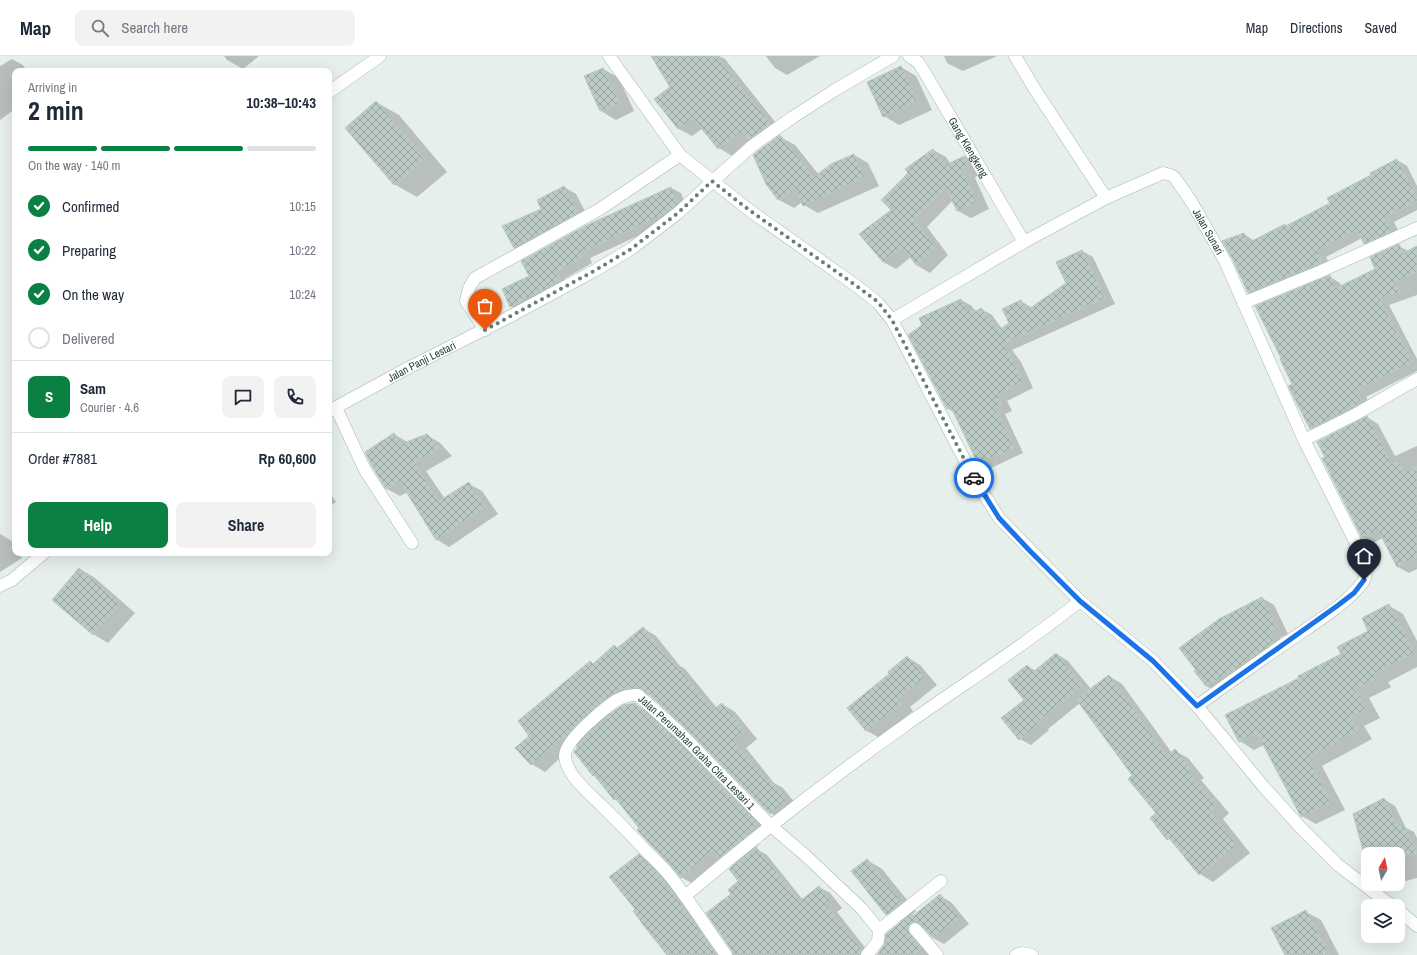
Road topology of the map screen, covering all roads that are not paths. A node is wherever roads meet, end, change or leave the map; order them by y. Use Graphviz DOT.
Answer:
graph roads {
  1 [pos="380,56"];
  2 [pos="608,56"];
  3 [pos="893,56"];
  4 [pos="909,56"];
  5 [pos="1015,56"];
  6 [pos="332,90"];
  7 [pos="680,155"];
  8 [pos="712,181"];
  9 [pos="1106,198"];
  10 [pos="1417,228"];
  11 [pos="1024,242"];
  12 [pos="1243,303"];
  13 [pos="892,320"];
  14 [pos="485,330"];
  15 [pos="1417,379"];
  16 [pos="332,410"];
  17 [pos="1304,440"];
  18 [pos="412,542"];
  19 [pos="40,556"];
  20 [pos="0,586"];
  21 [pos="1080,601"];
  22 [pos="1197,706"];
  23 [pos="771,826"];
  24 [pos="941,881"];
  25 [pos="685,896"];
  26 [pos="1383,899"];
  27 [pos="1405,916"];
  28 [pos="1417,926"];
  29 [pos="915,929"];
  30 [pos="879,930"];
  31 [pos="726,955"];
  32 [pos="867,955"];
  33 [pos="937,955"];
  34 [pos="1016,955"];
  35 [pos="1032,955"];
  1 -- 6 [label="street"];
  2 -- 7 [label="street"];
  3 -- 8 [label="street"];
  4 -- 11 [label="street, Gang Klengkeng"];
  5 -- 9 [label="street"];
  7 -- 8 [label="street"];
  7 -- 14 [label="street"];
  8 -- 13 [label="street"];
  8 -- 14 [label="street, Jalan Panji Lestari"];
  9 -- 11 [label="street, Jalan Sunari"];
  9 -- 12 [label="street, Jalan Sunari"];
  10 -- 12 [label="street"];
  11 -- 13 [label="street, Jalan Sunari"];
  12 -- 17 [label="street, Jalan Sunari"];
  13 -- 21 [label="street"];
  14 -- 16 [label="street, Jalan Panji Lestari"];
  15 -- 17 [label="street"];
  16 -- 18 [label="street"];
  17 -- 22 [label="street, Jalan Sunari"];
  19 -- 20 [label="street"];
  21 -- 22 [label="street"];
  21 -- 23 [label="street"];
  22 -- 26 [label="street"];
  23 -- 25 [label="street"];
  23 -- 25 [label="street, Jalan Perumahan Graha Citra Lestari 1"];
  23 -- 30 [label="street, Jalan Perumahan Graha Citra Lestari 1"];
  24 -- 30 [label="street"];
  25 -- 31 [label="street, Jalan Perumahan Graha Citra Lestari 1"];
  27 -- 28 [label="street"];
  29 -- 33 [label="street"];
  30 -- 32 [label="street"];
  34 -- 35 [label="street"];
}
